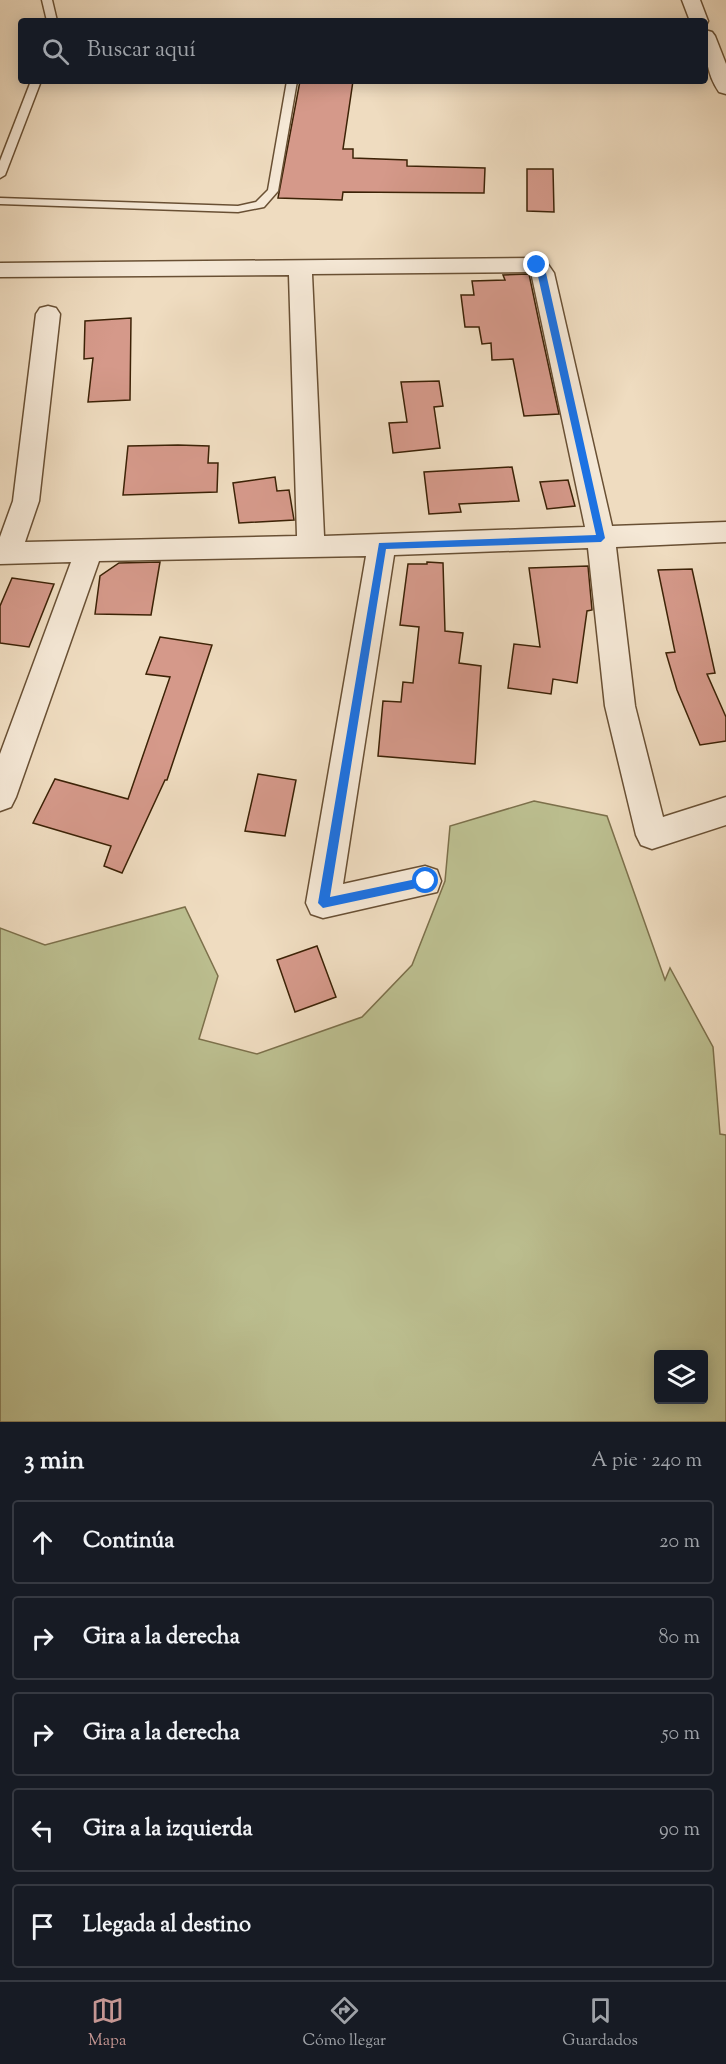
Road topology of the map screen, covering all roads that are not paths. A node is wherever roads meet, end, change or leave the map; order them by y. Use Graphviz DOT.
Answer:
graph roads {
  1 [pos="47,0"];
  2 [pos="691,0"];
  3 [pos="51,18"];
  4 [pos="698,18"];
  5 [pos="708,43"];
  6 [pos="35,84"];
  7 [pos="291,84"];
  8 [pos="726,88"];
  9 [pos="0,175"];
  10 [pos="0,201"];
  11 [pos="300,267"];
  12 [pos="0,270"];
  13 [pos="48,314"];
  14 [pos="726,532"];
  15 [pos="601,538"];
  16 [pos="382,545"];
  17 [pos="311,547"];
  18 [pos="89,550"];
  19 [pos="4,553"];
  20 [pos="0,796"];
  21 [pos="726,811"];
  22 [pos="426,881"];
  1 -- 3 [label="lane"];
  2 -- 4 [label="street"];
  5 -- 8 [label="street"];
  6 -- 9 [label="lane"];
  7 -- 10 [label="lane"];
  11 -- 12 [label="street"];
  11 -- 15 [label="street"];
  11 -- 17 [label="street"];
  13 -- 19 [label="street"];
  14 -- 15 [label="street"];
  15 -- 16 [label="street"];
  15 -- 21 [label="street"];
  16 -- 17 [label="street"];
  16 -- 22 [label="street"];
  17 -- 18 [label="street"];
  18 -- 19 [label="street"];
  18 -- 20 [label="street"];
}
